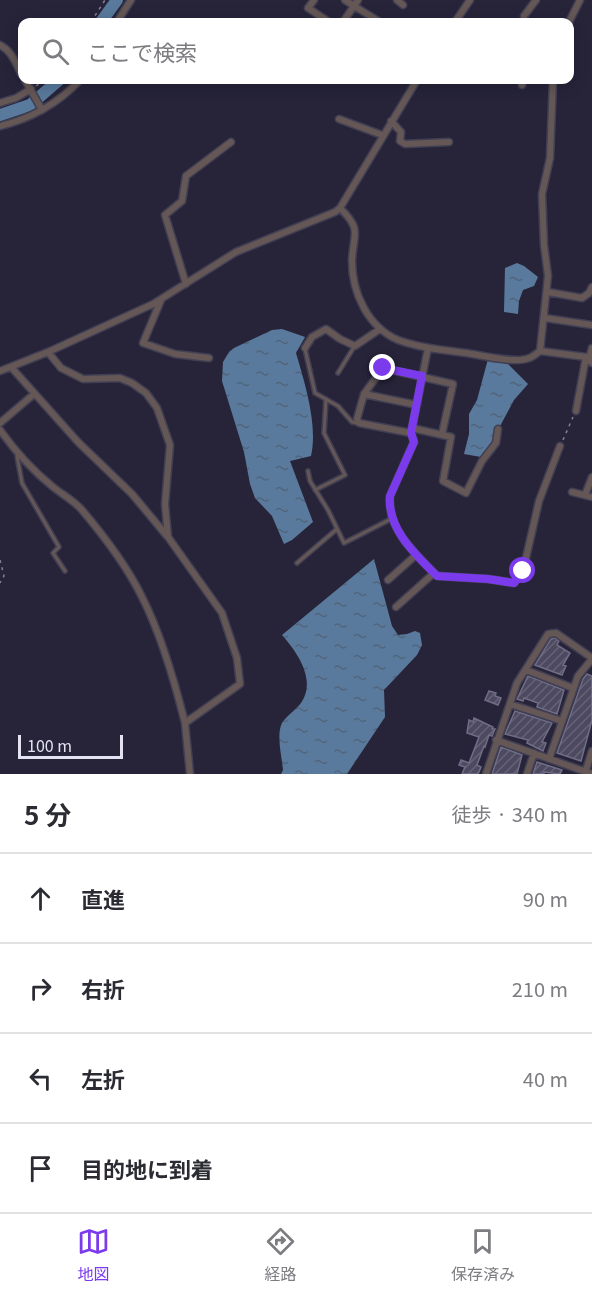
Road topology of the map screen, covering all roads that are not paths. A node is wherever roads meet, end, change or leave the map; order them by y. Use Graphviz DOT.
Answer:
graph roads {
  1 [pos="131,0"];
  2 [pos="314,0"];
  3 [pos="345,0"];
  4 [pos="397,0"];
  5 [pos="470,0"];
  6 [pos="536,0"];
  7 [pos="580,0"];
  8 [pos="356,3"];
  9 [pos="403,4"];
  10 [pos="524,16"];
  11 [pos="120,18"];
  12 [pos="323,18"];
  13 [pos="346,18"];
  14 [pos="375,18"];
  15 [pos="458,18"];
  16 [pos="570,18"];
  17 [pos="0,45"];
  18 [pos="18,65"];
  19 [pos="28,84"];
  20 [pos="75,84"];
  21 [pos="414,84"];
  22 [pos="553,84"];
  23 [pos="31,89"];
  24 [pos="0,103"];
  25 [pos="42,110"];
  26 [pos="339,119"];
  27 [pos="391,121"];
  28 [pos="0,126"];
  29 [pos="382,135"];
  30 [pos="231,142"];
  31 [pos="449,142"];
  32 [pos="340,208"];
  33 [pos="186,284"];
  34 [pos="592,287"];
  35 [pos="548,292"];
  36 [pos="589,297"];
  37 [pos="161,299"];
  38 [pos="545,318"];
  39 [pos="592,325"];
  40 [pos="380,329"];
  41 [pos="355,346"];
  42 [pos="305,348"];
  43 [pos="428,348"];
  44 [pos="592,348"];
  45 [pos="540,351"];
  46 [pos="48,352"];
  47 [pos="209,358"];
  48 [pos="589,360"];
  49 [pos="11,367"];
  50 [pos="0,372"];
  51 [pos="338,373"];
  52 [pos="422,376"];
  53 [pos="34,394"];
  54 [pos="364,394"];
  55 [pos="326,399"];
  56 [pos="417,405"];
  57 [pos="576,411"];
  58 [pos="0,423"];
  59 [pos="359,423"];
  60 [pos="498,429"];
  61 [pos="0,430"];
  62 [pos="412,430"];
  63 [pos="442,434"];
  64 [pos="560,446"];
  65 [pos="17,454"];
  66 [pos="308,471"];
  67 [pos="592,477"];
  68 [pos="315,490"];
  69 [pos="572,492"];
  70 [pos="589,496"];
  71 [pos="394,518"];
  72 [pos="337,529"];
  73 [pos="168,537"];
  74 [pos="416,555"];
  75 [pos="297,563"];
  76 [pos="65,571"];
  77 [pos="434,573"];
  78 [pos="388,580"];
  79 [pos="396,608"];
  80 [pos="592,658"];
  81 [pos="526,670"];
  82 [pos="573,688"];
  83 [pos="510,704"];
  84 [pos="562,721"];
  85 [pos="185,723"];
  86 [pos="496,740"];
  87 [pos="592,751"];
  88 [pos="534,753"];
  89 [pos="549,759"];
  90 [pos="587,773"];
  91 [pos="190,774"];
  92 [pos="486,774"];
  93 [pos="527,774"];
  1 -- 11 [label="street"];
  2 -- 12 [label="street"];
  3 -- 8 [label="street"];
  4 -- 9 [label="street"];
  5 -- 15 [label="street"];
  6 -- 10 [label="street"];
  7 -- 16 [label="street"];
  8 -- 13 [label="street"];
  8 -- 14 [label="street"];
  17 -- 18 [label="street"];
  19 -- 23 [label="street"];
  20 -- 25 [label="street"];
  21 -- 27 [label="street"];
  22 -- 35 [label="street"];
  23 -- 24 [label="street"];
  23 -- 25 [label="street"];
  25 -- 28 [label="street"];
  26 -- 29 [label="street"];
  27 -- 29 [label="street"];
  27 -- 31 [label="street"];
  29 -- 32 [label="street"];
  30 -- 33 [label="street"];
  32 -- 33 [label="street"];
  32 -- 40 [label="street"];
  33 -- 37 [label="street"];
  34 -- 36 [label="street"];
  35 -- 36 [label="street"];
  35 -- 38 [label="street"];
  37 -- 46 [label="street"];
  37 -- 47 [label="street"];
  38 -- 39 [label="street"];
  38 -- 45 [label="street"];
  40 -- 41 [label="street"];
  40 -- 43 [label="street"];
  41 -- 42 [label="street"];
  41 -- 51 [label="lane"];
  42 -- 55 [label="lane"];
  43 -- 45 [label="street"];
  43 -- 52 [label="street"];
  44 -- 48 [label="street"];
  45 -- 48 [label="street"];
  46 -- 49 [label="street"];
  46 -- 73 [label="street"];
  48 -- 57 [label="street"];
  49 -- 50 [label="street"];
  49 -- 53 [label="street"];
  52 -- 54 [label="street"];
  52 -- 56 [label="street"];
  52 -- 63 [label="street"];
  53 -- 58 [label="street"];
  53 -- 73 [label="street"];
  54 -- 56 [label="street"];
  54 -- 59 [label="street"];
  55 -- 59 [label="lane"];
  55 -- 68 [label="lane"];
  56 -- 62 [label="street"];
  59 -- 62 [label="street"];
  60 -- 63 [label="street"];
  61 -- 65 [label="street"];
  62 -- 63 [label="street"];
  62 -- 71 [label="street"];
  64 -- 77 [label="street"];
  65 -- 76 [label="lane"];
  65 -- 85 [label="street"];
  66 -- 68 [label="lane"];
  67 -- 70 [label="street"];
  68 -- 72 [label="lane"];
  69 -- 70 [label="street"];
  71 -- 72 [label="lane"];
  71 -- 74 [label="street"];
  72 -- 75 [label="lane"];
  73 -- 85 [label="street"];
  74 -- 77 [label="street"];
  74 -- 78 [label="street"];
  77 -- 79 [label="street"];
  80 -- 81 [label="street"];
  80 -- 82 [label="street"];
  81 -- 82 [label="street"];
  81 -- 83 [label="street"];
  82 -- 84 [label="street"];
  83 -- 84 [label="street"];
  83 -- 86 [label="street"];
  84 -- 89 [label="street"];
  85 -- 91 [label="street"];
  86 -- 88 [label="street"];
  86 -- 92 [label="street"];
  87 -- 90 [label="street"];
  88 -- 89 [label="street"];
  88 -- 93 [label="street"];
  89 -- 90 [label="street"];
}
